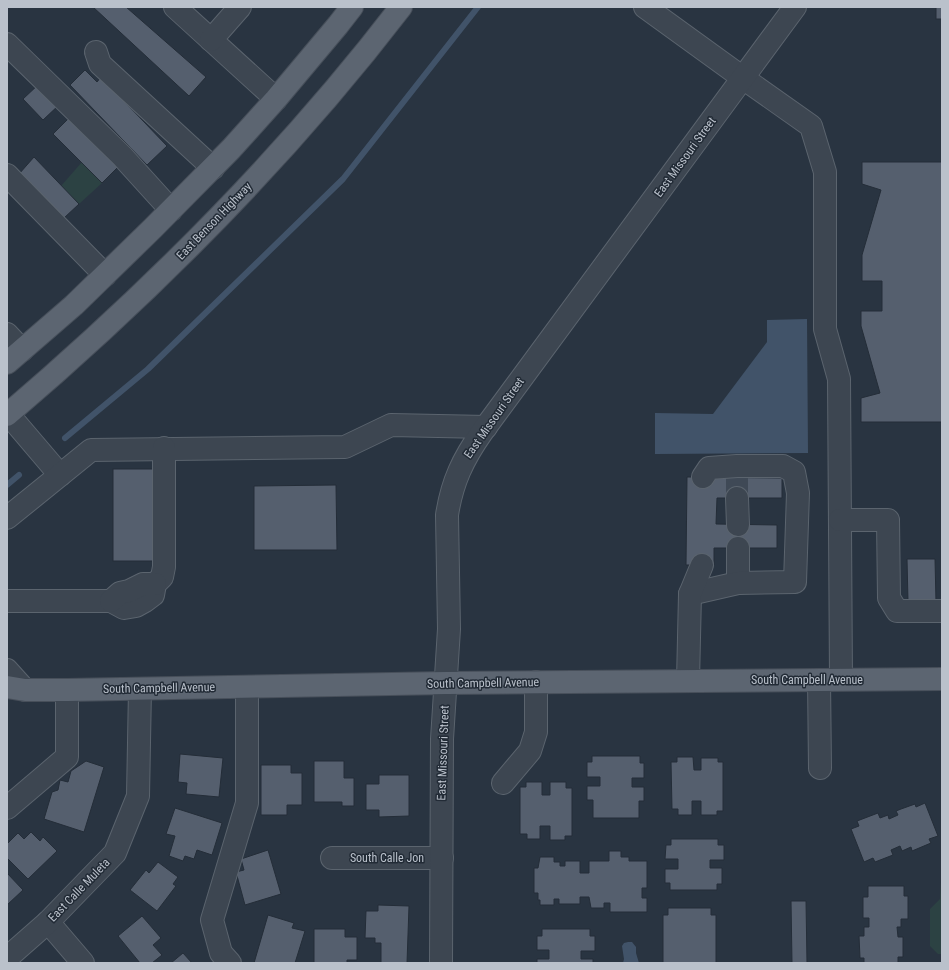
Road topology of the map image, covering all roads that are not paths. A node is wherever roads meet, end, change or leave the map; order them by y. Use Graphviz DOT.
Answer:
graph roads {
  1 [pos="175,7"];
  2 [pos="240,7"];
  3 [pos="352,7"];
  4 [pos="401,7"];
  5 [pos="645,7"];
  6 [pos="795,7"];
  7 [pos="211,40"];
  8 [pos="7,44"];
  9 [pos="96,52"];
  10 [pos="743,78"];
  11 [pos="276,99"];
  12 [pos="212,168"];
  13 [pos="7,176"];
  14 [pos="171,210"];
  15 [pos="105,275"];
  16 [pos="7,334"];
  17 [pos="15,356"];
  18 [pos="7,414"];
  19 [pos="486,427"];
  20 [pos="164,448"];
  21 [pos="60,475"];
  22 [pos="703,477"];
  23 [pos="737,481"];
  24 [pos="7,518"];
  25 [pos="840,520"];
  26 [pos="738,525"];
  27 [pos="738,548"];
  28 [pos="702,565"];
  29 [pos="738,583"];
  30 [pos="690,594"];
  31 [pos="7,600"];
  32 [pos="942,611"];
  33 [pos="7,670"];
  34 [pos="841,679"];
  35 [pos="942,679"];
  36 [pos="819,680"];
  37 [pos="688,681"];
  38 [pos="536,682"];
  39 [pos="446,683"];
  40 [pos="247,687"];
  41 [pos="140,689"];
  42 [pos="67,690"];
  43 [pos="13,691"];
  44 [pos="820,768"];
  45 [pos="503,783"];
  46 [pos="7,808"];
  47 [pos="332,858"];
  48 [pos="442,858"];
  49 [pos="48,922"];
  50 [pos="7,958"];
  51 [pos="83,963"];
  52 [pos="230,963"];
  53 [pos="441,963"];
  1 -- 7 [label="street"];
  2 -- 7 [label="street"];
  3 -- 11 [label="main road"];
  4 -- 18 [label="main road, East Benson Highway"];
  5 -- 10 [label="street"];
  6 -- 10 [label="street, East Missouri Street"];
  7 -- 11 [label="street"];
  8 -- 14 [label="street"];
  9 -- 12 [label="street"];
  10 -- 19 [label="street, East Missouri Street"];
  10 -- 25 [label="street"];
  11 -- 12 [label="main road"];
  12 -- 14 [label="main road"];
  13 -- 15 [label="street"];
  14 -- 15 [label="main road"];
  15 -- 17 [label="main road"];
  16 -- 17 [label="street"];
  18 -- 21 [label="street"];
  19 -- 20 [label="street"];
  19 -- 39 [label="street, East Missouri Street"];
  20 -- 21 [label="street"];
  20 -- 31 [label="street"];
  21 -- 24 [label="street"];
  22 -- 23 [label="street"];
  23 -- 26 [label="street"];
  23 -- 29 [label="street"];
  25 -- 32 [label="street"];
  25 -- 34 [label="street"];
  27 -- 29 [label="street"];
  28 -- 30 [label="street"];
  29 -- 30 [label="street"];
  30 -- 37 [label="street"];
  33 -- 43 [label="street"];
  34 -- 35 [label="main road, South Campbell Avenue"];
  34 -- 36 [label="main road, South Campbell Avenue"];
  36 -- 37 [label="main road, South Campbell Avenue"];
  36 -- 44 [label="street"];
  37 -- 38 [label="main road, South Campbell Avenue"];
  38 -- 39 [label="main road, South Campbell Avenue"];
  38 -- 45 [label="street"];
  39 -- 40 [label="main road, South Campbell Avenue"];
  39 -- 48 [label="street, East Missouri Street"];
  40 -- 41 [label="main road, South Campbell Avenue"];
  40 -- 52 [label="street"];
  41 -- 42 [label="main road, South Campbell Avenue"];
  41 -- 49 [label="street, East Calle Muleta"];
  42 -- 43 [label="main road, South Campbell Avenue"];
  42 -- 46 [label="street"];
  47 -- 48 [label="street, South Calle Jon"];
  48 -- 53 [label="street, East Missouri Street"];
  49 -- 50 [label="street, East Calle Muleta"];
  49 -- 51 [label="street"];
}
